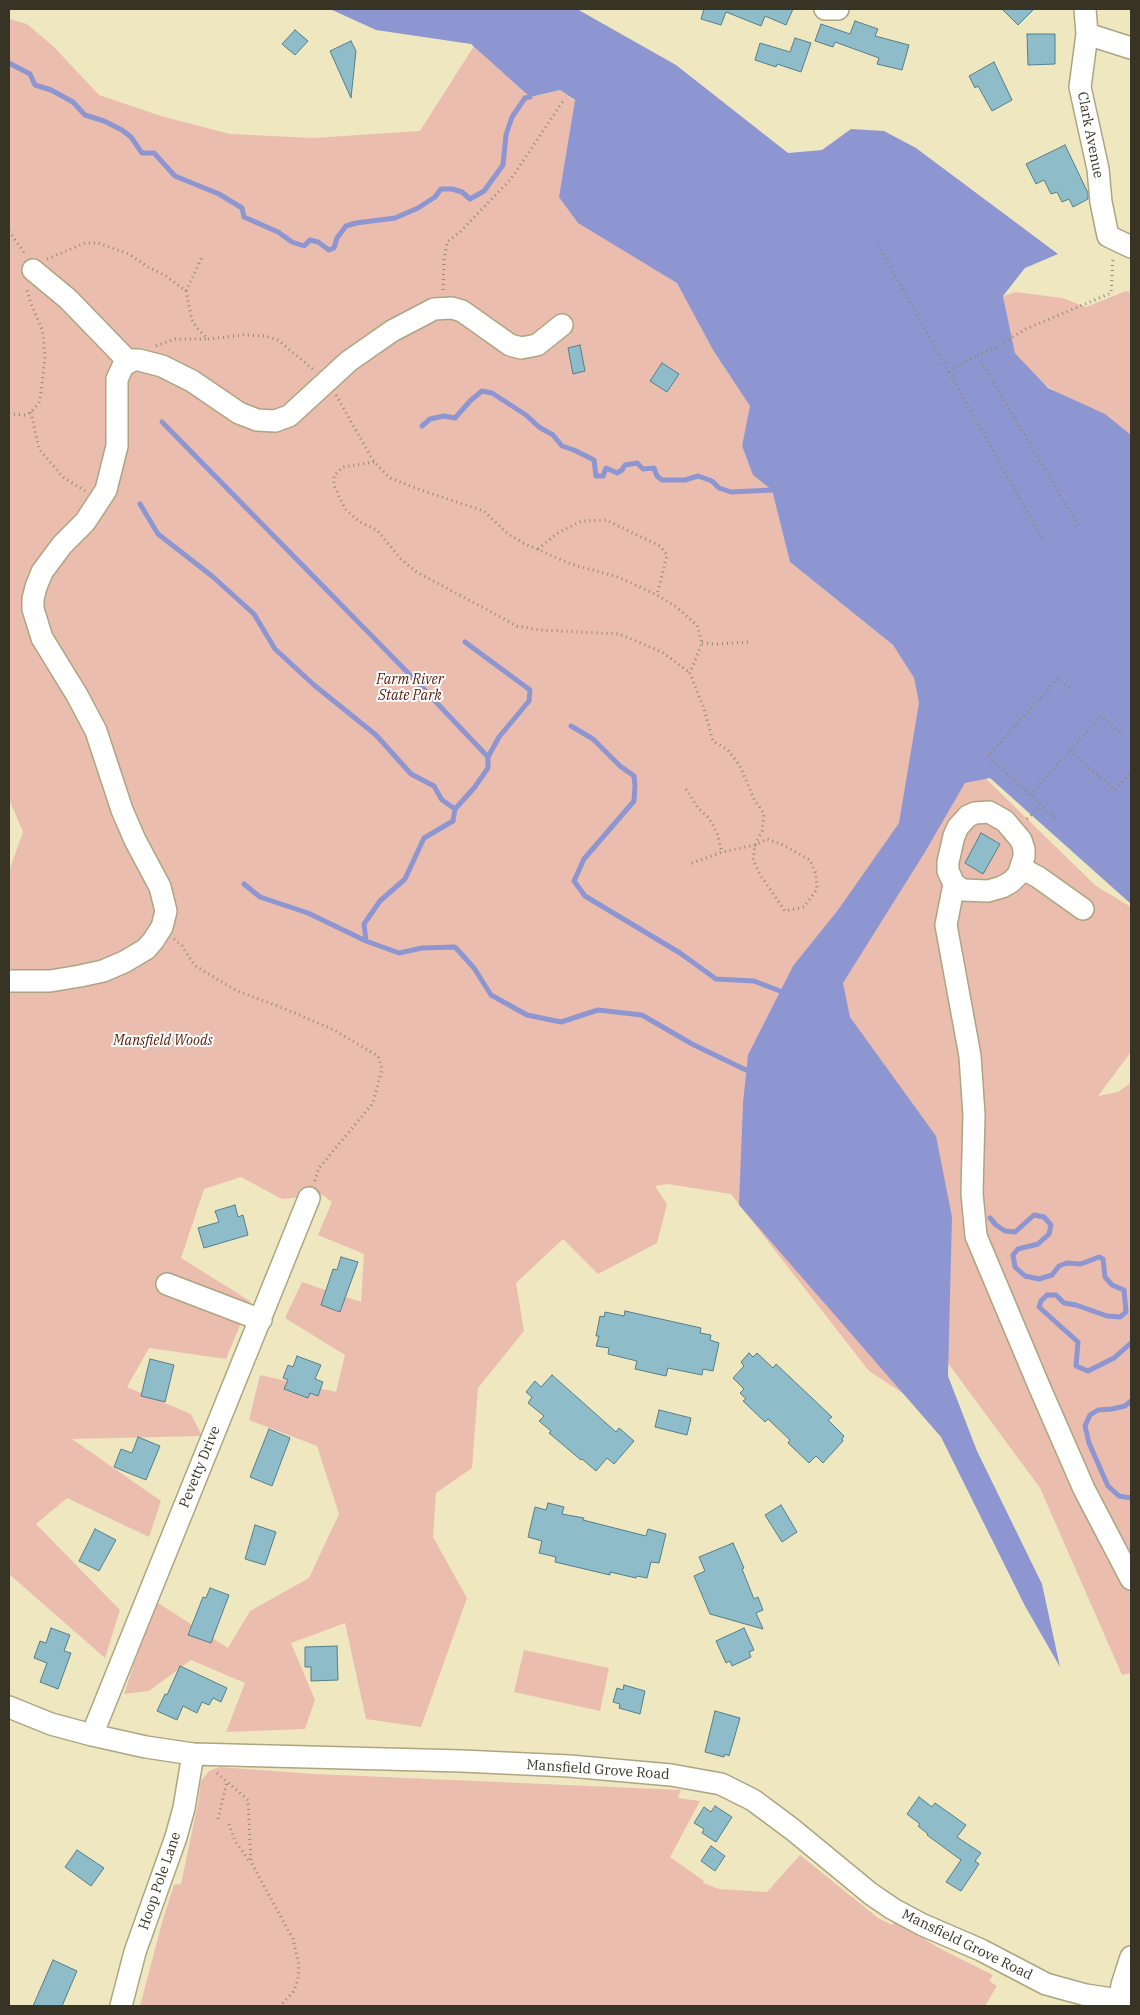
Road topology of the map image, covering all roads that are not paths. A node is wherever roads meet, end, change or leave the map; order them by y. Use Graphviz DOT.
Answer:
graph roads {
  1 [pos="825,9"];
  2 [pos="838,9"];
  3 [pos="1085,9"];
  4 [pos="1087,34"];
  5 [pos="1131,48"];
  6 [pos="1123,243"];
  7 [pos="32,266"];
  8 [pos="562,325"];
  9 [pos="136,361"];
  10 [pos="1021,868"];
  11 [pos="954,884"];
  12 [pos="1083,909"];
  13 [pos="9,981"];
  14 [pos="309,1198"];
  15 [pos="167,1284"];
  16 [pos="261,1320"];
  17 [pos="1131,1579"];
  18 [pos="9,1707"];
  19 [pos="92,1735"];
  20 [pos="198,1754"];
  21 [pos="1131,1957"];
  22 [pos="1123,2003"];
  23 [pos="121,2006"];
  1 -- 2 [label="street"];
  3 -- 4 [label="street, Clark Avenue"];
  4 -- 5 [label="street"];
  4 -- 6 [label="street, Clark Avenue"];
  7 -- 9 [label="street"];
  8 -- 9 [label="street"];
  9 -- 13 [label="street"];
  10 -- 11 [label="street"];
  10 -- 11 [label="street"];
  10 -- 12 [label="street"];
  11 -- 17 [label="street"];
  14 -- 16 [label="street, Pevetty Drive"];
  15 -- 16 [label="street"];
  16 -- 19 [label="street, Pevetty Drive"];
  18 -- 19 [label="street, Mansfield Grove Road"];
  19 -- 20 [label="street, Mansfield Grove Road"];
  20 -- 22 [label="street, Mansfield Grove Road"];
  20 -- 23 [label="street, Hoop Pole Lane"];
  21 -- 22 [label="street"];
}
